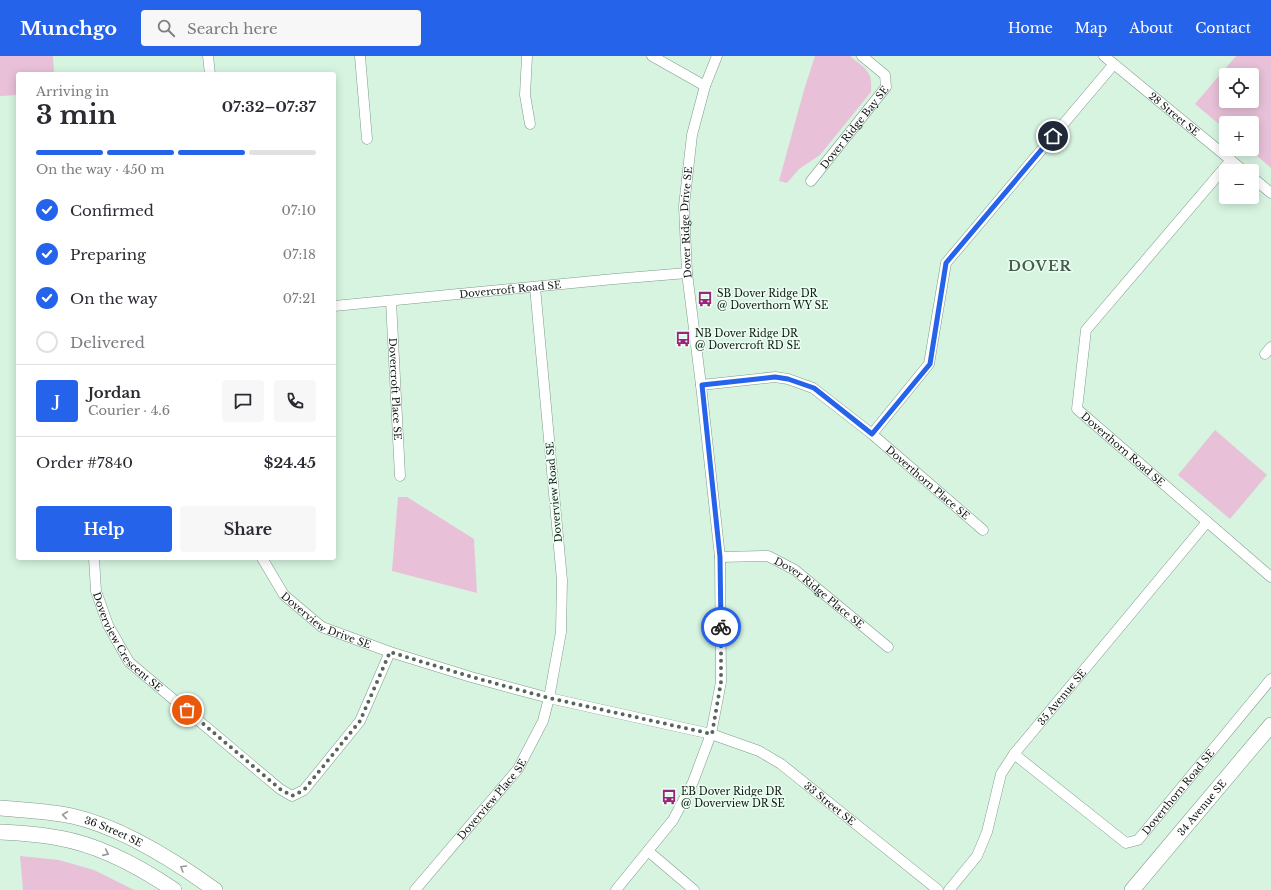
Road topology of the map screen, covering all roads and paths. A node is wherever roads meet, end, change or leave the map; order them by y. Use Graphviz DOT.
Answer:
graph roads {
  1 [pos="208,56"];
  2 [pos="360,56"];
  3 [pos="527,56"];
  4 [pos="652,56"];
  5 [pos="717,56"];
  6 [pos="862,56"];
  7 [pos="1104,56"];
  8 [pos="1114,64"];
  9 [pos="210,72"];
  10 [pos="705,86"];
  11 [pos="530,124"];
  12 [pos="367,139"];
  13 [pos="1231,160"];
  14 [pos="1236,164"];
  15 [pos="811,181"];
  16 [pos="1259,183"];
  17 [pos="1271,193"];
  18 [pos="687,273"];
  19 [pos="535,287"];
  20 [pos="390,301"];
  21 [pos="336,306"];
  22 [pos="702,385"];
  23 [pos="872,434"];
  24 [pos="400,476"];
  25 [pos="1207,522"];
  26 [pos="984,530"];
  27 [pos="720,557"];
  28 [pos="94,560"];
  29 [pos="263,560"];
  30 [pos="1271,577"];
  31 [pos="888,647"];
  32 [pos="390,652"];
  33 [pos="1271,679"];
  34 [pos="549,698"];
  35 [pos="1271,725"];
  36 [pos="712,734"];
  37 [pos="1014,754"];
  38 [pos="0,808"];
  39 [pos="0,832"];
  40 [pos="648,851"];
  41 [pos="174,890"];
  42 [pos="215,890"];
  43 [pos="415,890"];
  44 [pos="616,890"];
  45 [pos="694,890"];
  46 [pos="938,890"];
  47 [pos="949,890"];
  48 [pos="1132,890"];
  1 -- 9 [label="street"];
  2 -- 12 [label="street"];
  3 -- 11 [label="street"];
  4 -- 10 [label="street"];
  5 -- 10 [label="street, Dover Ridge Drive SE"];
  6 -- 15 [label="street, Dover Ridge Bay SE"];
  7 -- 8 [label="street, 28 Street SE"];
  8 -- 13 [label="street, 28 Street SE"];
  8 -- 23 [label="street"];
  10 -- 18 [label="street, Dover Ridge Drive SE"];
  13 -- 14 [label="street, 28 Street SE"];
  13 -- 25 [label="street, Doverthorn Road SE"];
  16 -- 17 [label="street"];
  18 -- 19 [label="street, Dovercroft Road SE"];
  18 -- 22 [label="street, Dover Ridge Drive SE"];
  19 -- 20 [label="street, Dovercroft Road SE"];
  19 -- 34 [label="street, Doverview Road SE"];
  20 -- 21 [label="street, Dovercroft Road SE"];
  20 -- 24 [label="street, Dovercroft Place SE"];
  22 -- 23 [label="street, Doverthorn Place SE"];
  22 -- 27 [label="street, Dover Ridge Drive SE"];
  23 -- 26 [label="street, Doverthorn Place SE"];
  25 -- 30 [label="street, Doverthorn Road SE"];
  25 -- 37 [label="street, 35 Avenue SE"];
  27 -- 31 [label="street, Dover Ridge Place SE"];
  27 -- 36 [label="street, Dover Ridge Drive SE"];
  28 -- 32 [label="street, Doverview Crescent SE"];
  29 -- 32 [label="street, Doverview Drive SE"];
  32 -- 34 [label="street, Doverview Drive SE"];
  33 -- 37 [label="street, Doverthorn Road SE"];
  34 -- 36 [label="street, Doverview Drive SE"];
  34 -- 43 [label="street, Doverview Place SE"];
  35 -- 48 [label="main road, 34 Avenue SE"];
  36 -- 40 [label="street, Dover Ridge Drive SE"];
  36 -- 46 [label="street, 33 Street SE"];
  37 -- 47 [label="street, 35 Avenue SE"];
  42 -- 38 [label="main road, 36 Street SE, one-way"];
  39 -- 41 [label="main road, one-way"];
  40 -- 44 [label="street, Dover Ridge Drive SE"];
  40 -- 45 [label="street"];
}
